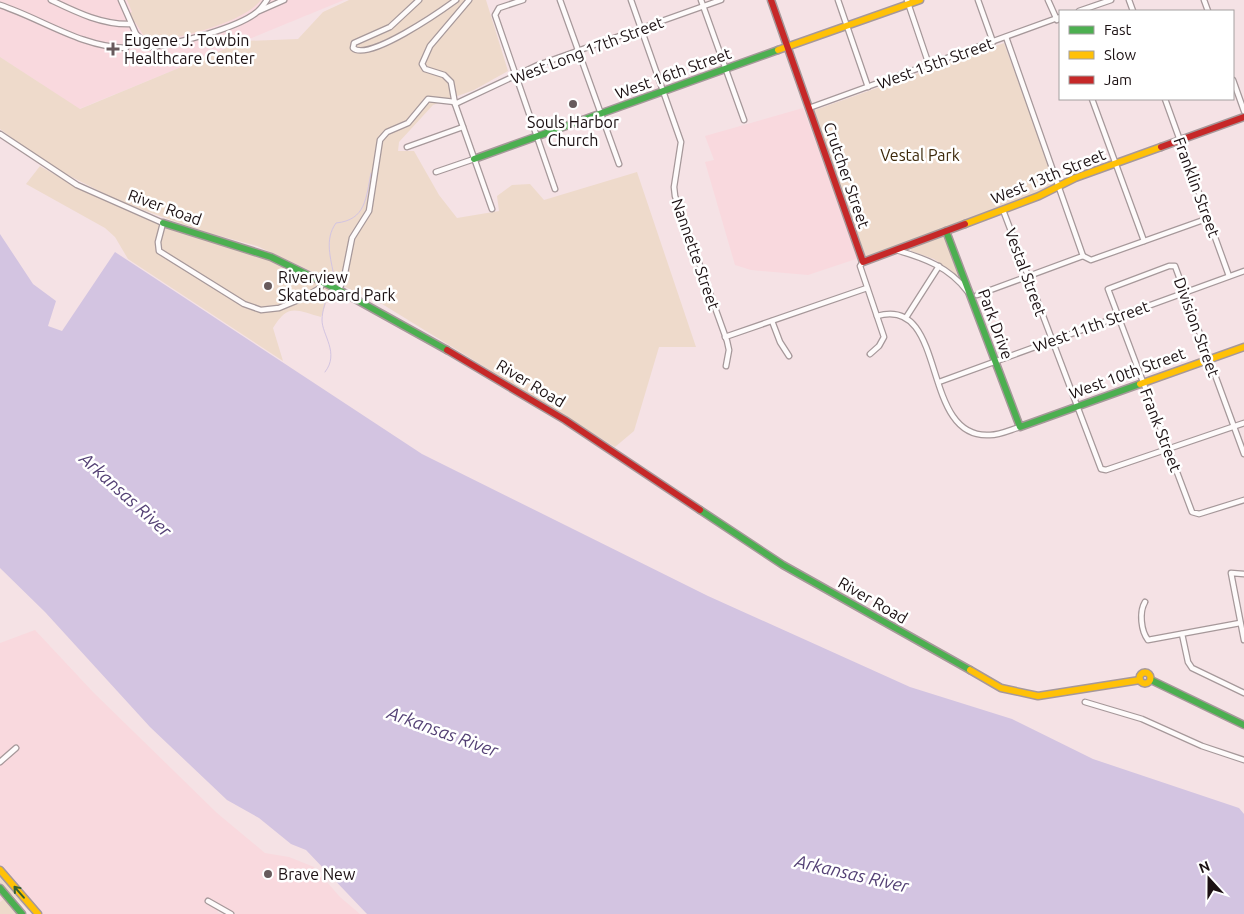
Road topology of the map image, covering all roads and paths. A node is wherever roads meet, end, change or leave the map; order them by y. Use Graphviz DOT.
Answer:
graph roads {
  1 [pos="9,0"];
  2 [pos="51,0"];
  3 [pos="121,0"];
  4 [pos="267,0"];
  5 [pos="284,0"];
  6 [pos="420,0"];
  7 [pos="456,0"];
  8 [pos="469,0"];
  9 [pos="523,0"];
  10 [pos="560,0"];
  11 [pos="631,0"];
  12 [pos="702,0"];
  13 [pos="721,0"];
  14 [pos="771,0"];
  15 [pos="838,0"];
  16 [pos="920,0"];
  17 [pos="978,0"];
  18 [pos="1048,0"];
  19 [pos="1111,0"];
  20 [pos="908,2"];
  21 [pos="3,6"];
  22 [pos="704,6"];
  23 [pos="1082,10"];
  24 [pos="259,11"];
  25 [pos="1058,19"];
  26 [pos="132,24"];
  27 [pos="847,26"];
  28 [pos="641,29"];
  29 [pos="136,34"];
  30 [pos="1006,37"];
  31 [pos="992,42"];
  32 [pos="788,47"];
  33 [pos="578,51"];
  34 [pos="929,65"];
  35 [pos="726,69"];
  36 [pos="516,75"];
  37 [pos="1234,83"];
  38 [pos="868,87"];
  39 [pos="663,91"];
  40 [pos="1092,100"];
  41 [pos="1165,100"];
  42 [pos="455,103"];
  43 [pos="809,108"];
  44 [pos="1244,110"];
  45 [pos="601,114"];
  46 [pos="1244,117"];
  47 [pos="744,120"];
  48 [pos="463,127"];
  49 [pos="0,134"];
  50 [pos="538,136"];
  51 [pos="1180,139"];
  52 [pos="408,147"];
  53 [pos="474,159"];
  54 [pos="1115,163"];
  55 [pos="619,164"];
  56 [pos="436,172"];
  57 [pos="1060,186"];
  58 [pos="555,189"];
  59 [pos="492,209"];
  60 [pos="1004,210"];
  61 [pos="1209,218"];
  62 [pos="163,222"];
  63 [pos="946,231"];
  64 [pos="1144,241"];
  65 [pos="896,250"];
  66 [pos="1084,256"];
  67 [pos="863,262"];
  68 [pos="938,266"];
  69 [pos="1244,271"];
  70 [pos="1028,276"];
  71 [pos="1229,276"];
  72 [pos="323,282"];
  73 [pos="867,288"];
  74 [pos="1108,289"];
  75 [pos="339,290"];
  76 [pos="1184,292"];
  77 [pos="974,295"];
  78 [pos="877,316"];
  79 [pos="907,316"];
  80 [pos="1118,316"];
  81 [pos="772,321"];
  82 [pos="726,337"];
  83 [pos="1052,340"];
  84 [pos="1244,347"];
  85 [pos="870,354"];
  86 [pos="789,356"];
  87 [pos="1209,358"];
  88 [pos="995,362"];
  89 [pos="726,366"];
  90 [pos="938,382"];
  91 [pos="1142,382"];
  92 [pos="1076,406"];
  93 [pos="1244,423"];
  94 [pos="1020,427"];
  95 [pos="1234,427"];
  96 [pos="1167,449"];
  97 [pos="1244,454"];
  98 [pos="1244,500"];
  99 [pos="1244,574"];
  100 [pos="1145,602"];
  101 [pos="1240,623"];
  102 [pos="1182,634"];
  103 [pos="1244,640"];
  104 [pos="1244,693"];
  105 [pos="1085,702"];
  106 [pos="1244,724"];
  107 [pos="16,748"];
  108 [pos="1244,760"];
  109 [pos="0,762"];
  110 [pos="0,870"];
  111 [pos="0,888"];
  112 [pos="208,901"];
  113 [pos="22,914"];
  114 [pos="38,914"];
  115 [pos="231,914"];
  1 -- 21 [label="street"];
  2 -- 26 [label="street"];
  3 -- 26 [label="street"];
  4 -- 24 [label="street"];
  5 -- 24 [label="street"];
  6 -- 7 [label="street"];
  8 -- 42 [label="street"];
  9 -- 36 [label="street"];
  10 -- 33 [label="street"];
  11 -- 28 [label="street, Nannette Street"];
  12 -- 22 [label="street"];
  13 -- 22 [label="street, West Long 17th Street"];
  14 -- 32 [label="street, Crutcher Street"];
  15 -- 27 [label="street"];
  16 -- 20 [label="street, West 16th Street"];
  17 -- 31 [label="street"];
  18 -- 25 [label="street"];
  19 -- 23 [label="street"];
  20 -- 27 [label="street, West 16th Street"];
  20 -- 34 [label="street"];
  21 -- 29 [label="street"];
  22 -- 28 [label="street, West Long 17th Street"];
  22 -- 35 [label="street"];
  24 -- 29 [label="street"];
  25 -- 30 [label="street, West 15th Street"];
  26 -- 29 [label="street"];
  27 -- 32 [label="street, West 16th Street"];
  27 -- 38 [label="street"];
  28 -- 33 [label="street, West Long 17th Street"];
  28 -- 39 [label="street, Nannette Street"];
  30 -- 31 [label="street, West 15th Street"];
  30 -- 57 [label="street"];
  31 -- 34 [label="street, West 15th Street"];
  32 -- 35 [label="street, West 16th Street"];
  32 -- 43 [label="street, Crutcher Street"];
  33 -- 36 [label="street, West Long 17th Street"];
  33 -- 45 [label="street"];
  34 -- 38 [label="street, West 15th Street"];
  35 -- 39 [label="street, West 16th Street"];
  35 -- 47 [label="street"];
  36 -- 42 [label="street, West Long 17th Street"];
  36 -- 50 [label="street"];
  37 -- 44 [label="street"];
  38 -- 43 [label="street, West 15th Street"];
  39 -- 45 [label="street, West 16th Street"];
  39 -- 82 [label="street, Nannette Street"];
  40 -- 54 [label="street"];
  41 -- 51 [label="street, Franklin Street"];
  42 -- 48 [label="street"];
  42 -- 75 [label="street"];
  43 -- 67 [label="street, Crutcher Street"];
  45 -- 50 [label="street, West 16th Street"];
  45 -- 55 [label="street"];
  46 -- 51 [label="street, West 13th Street"];
  48 -- 52 [label="street"];
  48 -- 53 [label="street"];
  49 -- 62 [label="street, River Road"];
  50 -- 53 [label="street, West 16th Street"];
  50 -- 58 [label="street"];
  51 -- 54 [label="street, West 13th Street"];
  51 -- 61 [label="street, Franklin Street"];
  53 -- 56 [label="street, West 16th Street"];
  53 -- 59 [label="street"];
  54 -- 57 [label="street, West 13th Street"];
  54 -- 64 [label="street"];
  57 -- 60 [label="street, West 13th Street"];
  57 -- 66 [label="street"];
  60 -- 63 [label="street, West 13th Street"];
  60 -- 70 [label="street, Vestal Street"];
  61 -- 64 [label="street"];
  61 -- 71 [label="street, Franklin Street"];
  62 -- 72 [label="street, River Road"];
  62 -- 72 [label="street"];
  63 -- 65 [label="street, West 13th Street"];
  63 -- 77 [label="street, Park Drive"];
  64 -- 66 [label="street"];
  65 -- 67 [label="street, West 13th Street"];
  65 -- 68 [label="street"];
  66 -- 70 [label="street"];
  67 -- 73 [label="street, Crutcher Street"];
  68 -- 77 [label="street"];
  68 -- 79 [label="street"];
  69 -- 71 [label="street, West 11th Street"];
  70 -- 77 [label="street"];
  70 -- 83 [label="street, Vestal Street"];
  71 -- 76 [label="street, West 11th Street"];
  72 -- 75 [label="street, River Road"];
  73 -- 78 [label="street, Crutcher Street"];
  73 -- 81 [label="street"];
  74 -- 76 [label="street, Division Street"];
  74 -- 80 [label="street, Frank Street"];
  75 -- 106 [label="street, River Road"];
  76 -- 80 [label="street, West 11th Street"];
  76 -- 87 [label="street, Division Street"];
  77 -- 88 [label="street, Park Drive"];
  78 -- 79 [label="street"];
  78 -- 85 [label="street, Crutcher Street"];
  79 -- 90 [label="street"];
  80 -- 83 [label="street, West 11th Street"];
  80 -- 91 [label="street, Frank Street"];
  81 -- 82 [label="street"];
  81 -- 86 [label="street"];
  82 -- 89 [label="street, Nannette Street"];
  83 -- 88 [label="street, West 11th Street"];
  83 -- 92 [label="street, Vestal Street"];
  84 -- 87 [label="street, West 10th Street"];
  87 -- 91 [label="street, West 10th Street"];
  87 -- 95 [label="street, Division Street"];
  88 -- 90 [label="street, West 11th Street"];
  88 -- 94 [label="street, Park Drive"];
  90 -- 94 [label="street"];
  91 -- 92 [label="street, West 10th Street"];
  91 -- 96 [label="street, Frank Street"];
  92 -- 94 [label="street, West 10th Street"];
  92 -- 96 [label="street, Vestal Street"];
  93 -- 95 [label="street"];
  95 -- 96 [label="street"];
  95 -- 97 [label="street, Division Street"];
  96 -- 98 [label="street, Frank Street"];
  99 -- 101 [label="street"];
  100 -- 102 [label="street"];
  101 -- 102 [label="street"];
  101 -- 103 [label="street"];
  102 -- 104 [label="street"];
  105 -- 108 [label="street"];
  107 -- 109 [label="street"];
  114 -- 110 [label="street, one-way"];
  111 -- 113 [label="street"];
  112 -- 115 [label="street"];
}
